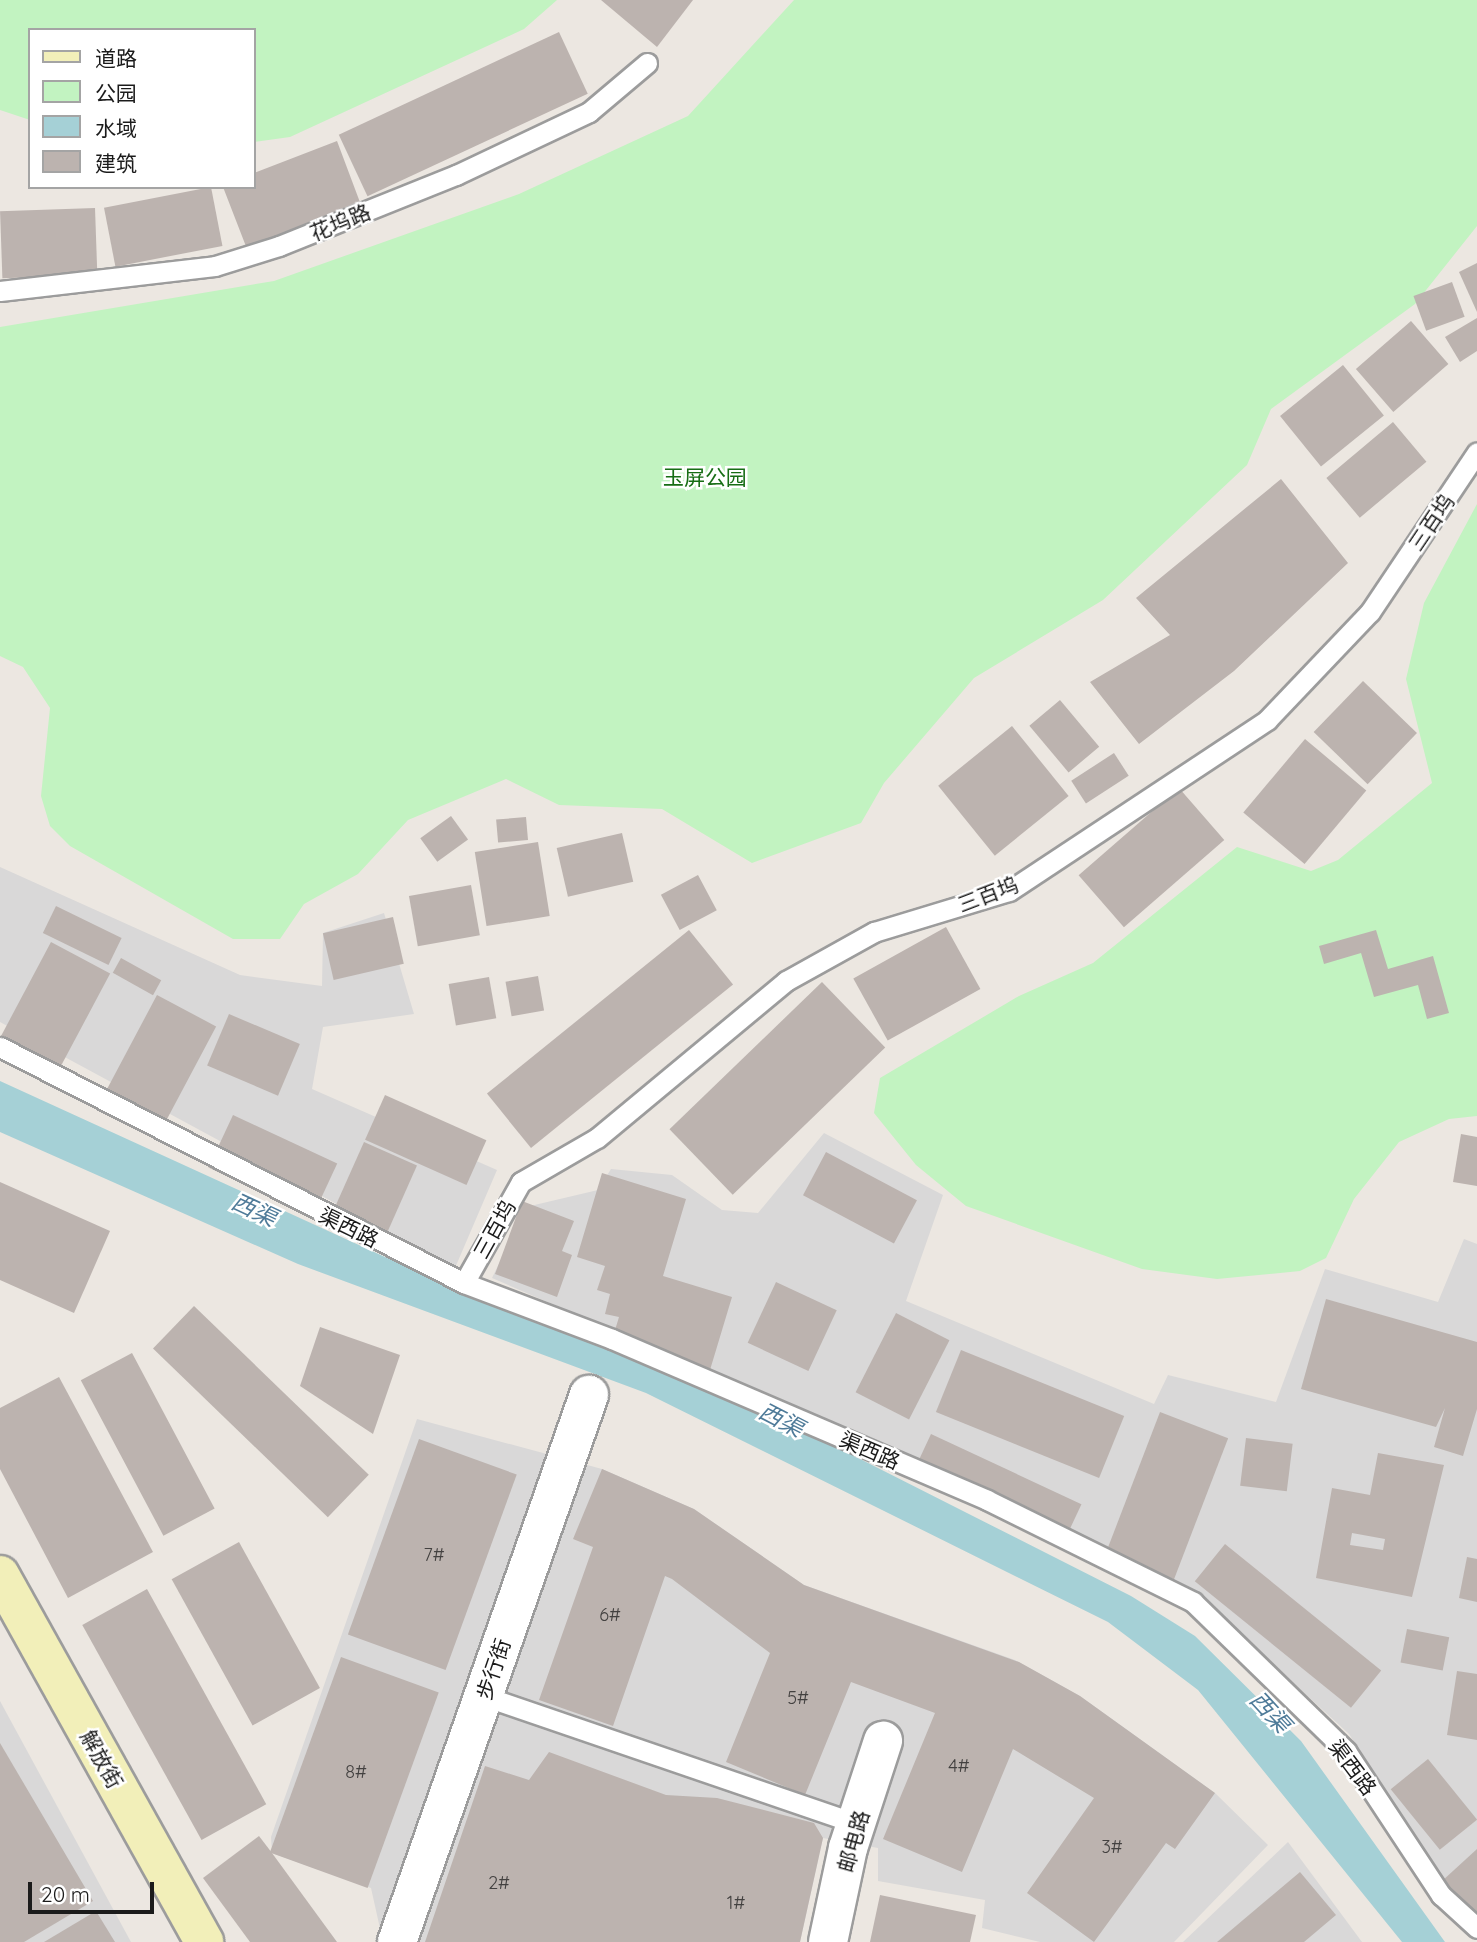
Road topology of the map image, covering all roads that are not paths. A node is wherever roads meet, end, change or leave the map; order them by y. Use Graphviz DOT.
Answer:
graph roads {
  1 [pos="647,63"];
  2 [pos="0,291"];
  3 [pos="1477,452"];
  4 [pos="0,1047"];
  5 [pos="464,1283"];
  6 [pos="589,1395"];
  7 [pos="0,1575"];
  8 [pos="484,1696"];
  9 [pos="883,1741"];
  10 [pos="857,1824"];
  11 [pos="1477,1928"];
  12 [pos="204,1942"];
  13 [pos="397,1942"];
  14 [pos="828,1942"];
  1 -- 2 [label="lane, 花坞路"];
  3 -- 5 [label="lane, 三百坞"];
  4 -- 5 [label="lane, 渠西路"];
  5 -- 11 [label="lane, 渠西路"];
  6 -- 8 [label="street, 步行街"];
  7 -- 12 [label="street, 解放街"];
  8 -- 10 [label="lane"];
  8 -- 13 [label="street, 步行街"];
  9 -- 10 [label="street, 邮电路"];
  10 -- 14 [label="street, 邮电路"];
}
